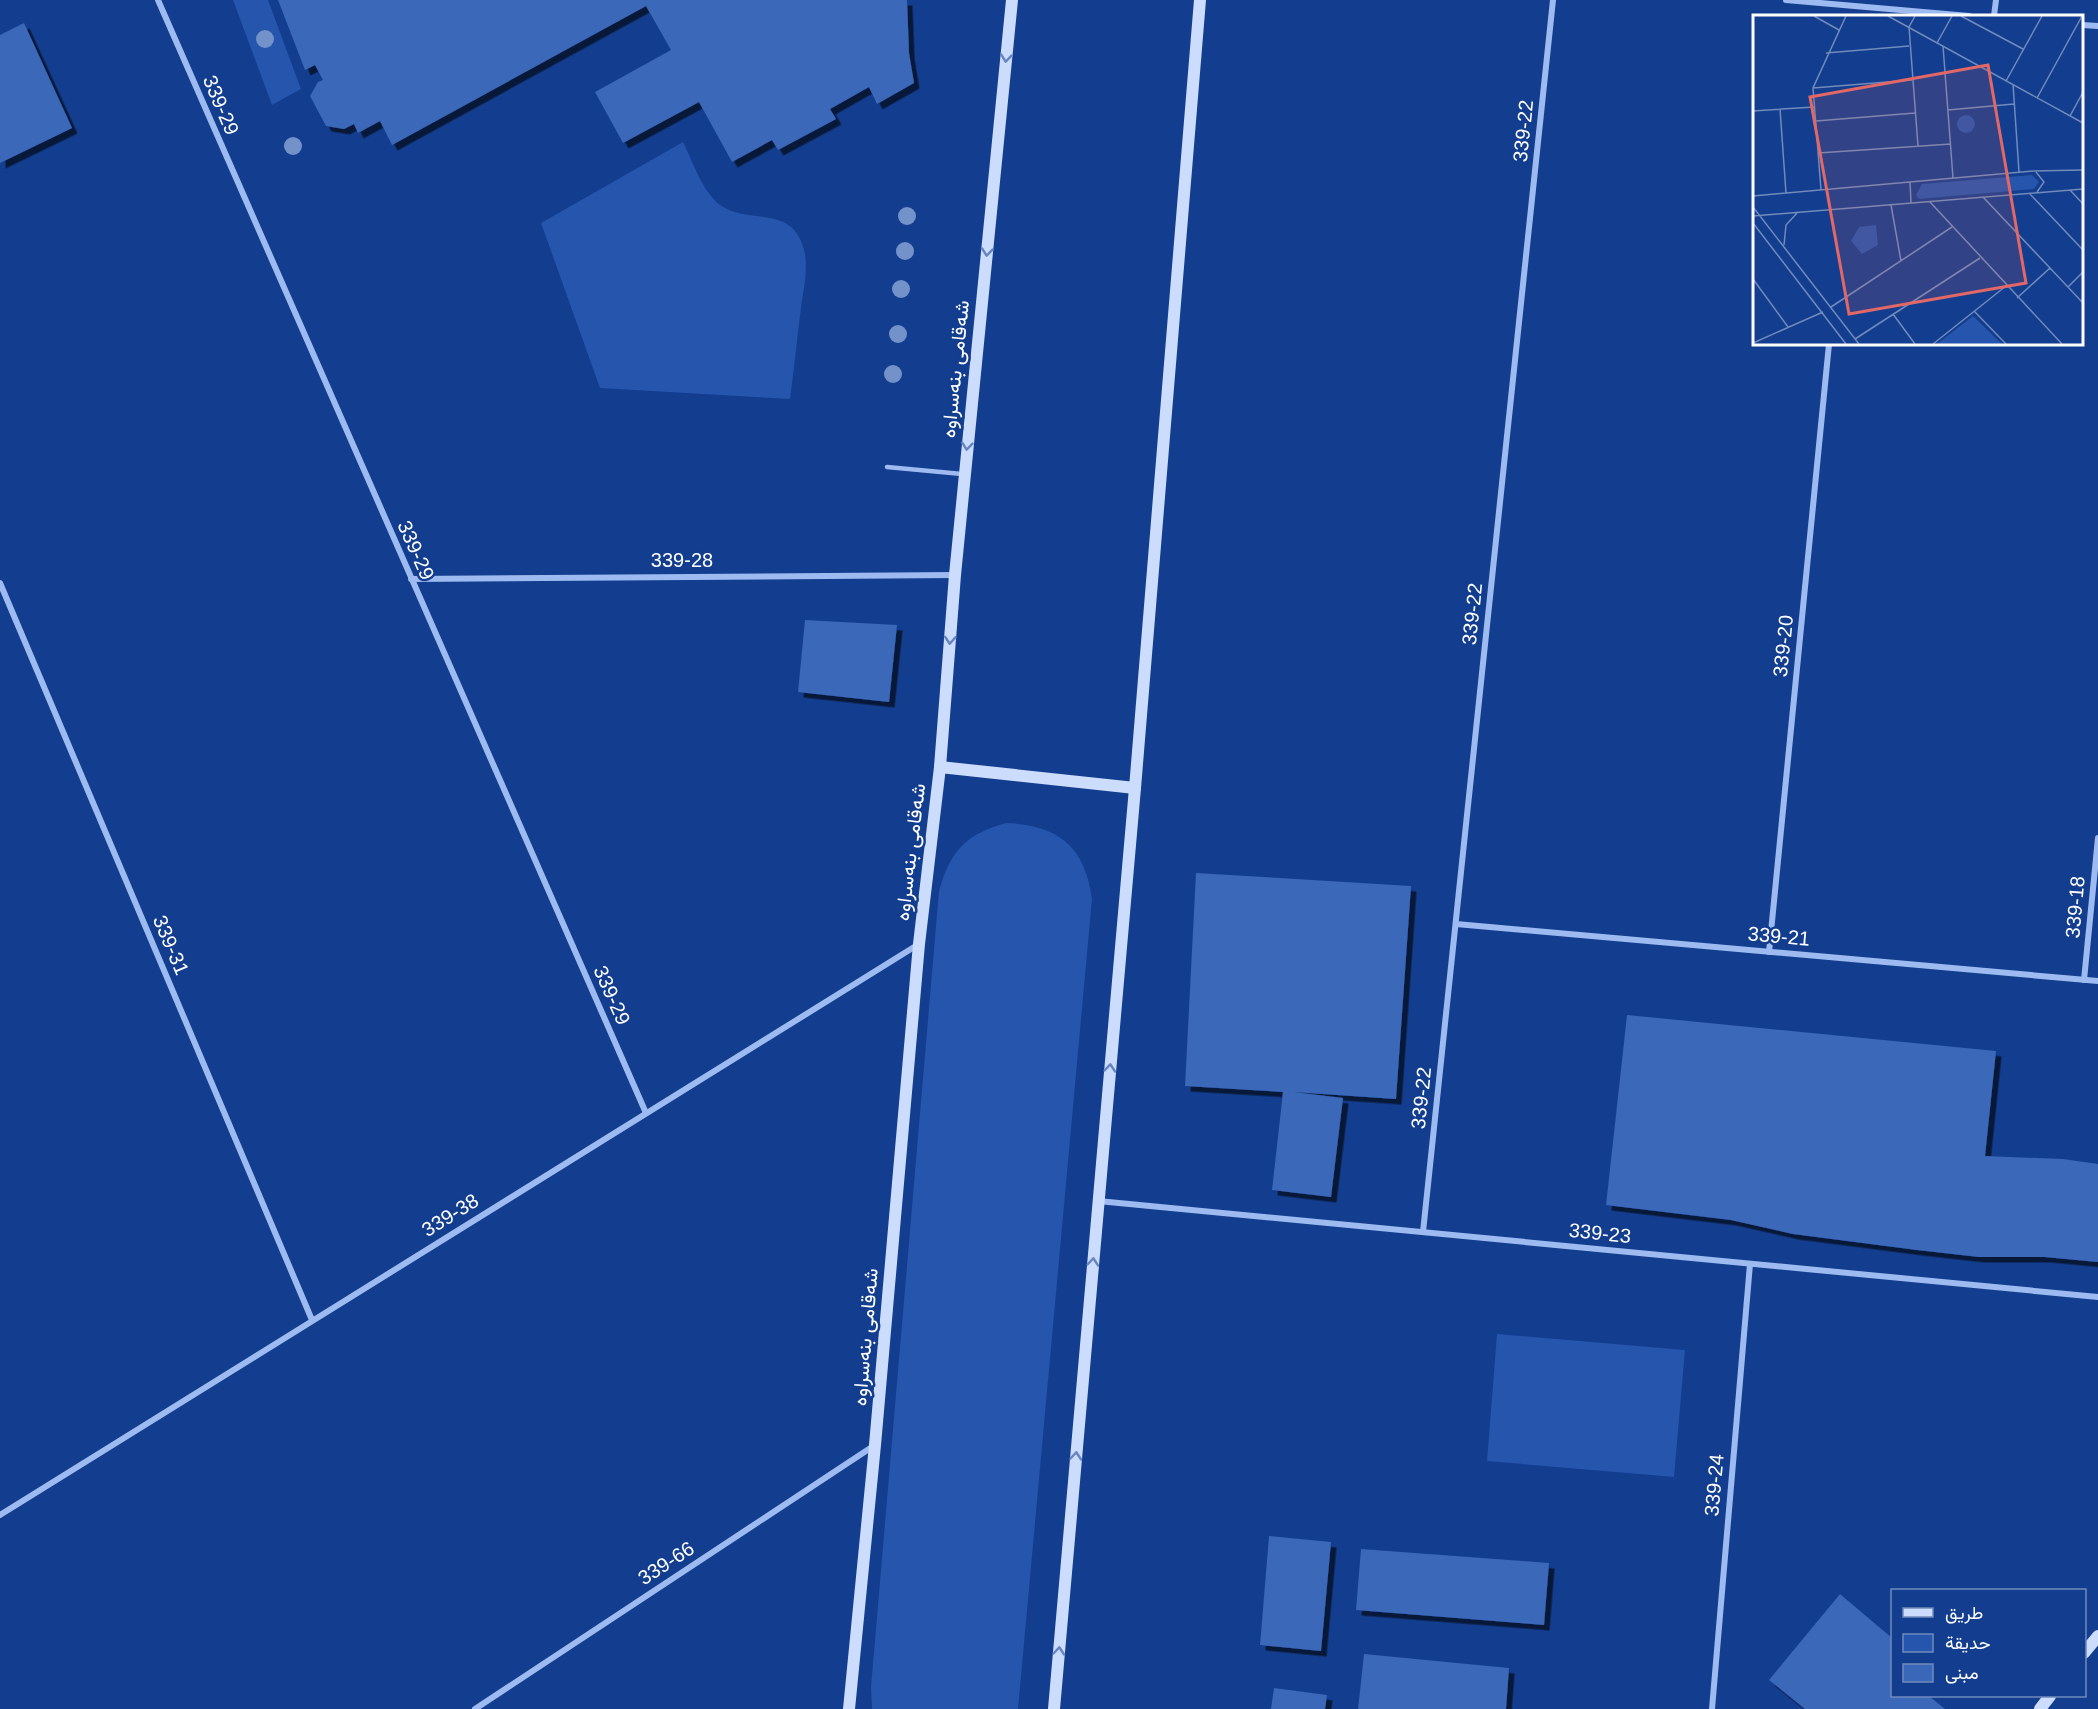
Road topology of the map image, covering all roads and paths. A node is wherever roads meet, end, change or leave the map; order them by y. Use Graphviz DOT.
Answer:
graph roads {
  1 [pos="158,0"];
  2 [pos="1012,0"];
  3 [pos="1200,0"];
  4 [pos="1553,0"];
  5 [pos="1786,0"];
  6 [pos="1996,0"];
  7 [pos="1862,7"];
  8 [pos="1862,15"];
  9 [pos="1957,15"];
  10 [pos="1994,15"];
  11 [pos="2083,25"];
  12 [pos="2098,27"];
  13 [pos="1829,345"];
  14 [pos="887,467"];
  15 [pos="964,474"];
  16 [pos="955,575"];
  17 [pos="411,579"];
  18 [pos="0,584"];
  19 [pos="940,767"];
  20 [pos="1135,788"];
  21 [pos="2098,838"];
  22 [pos="1456,924"];
  23 [pos="919,944"];
  24 [pos="1769,952"];
  25 [pos="2084,980"];
  26 [pos="2098,981"];
  27 [pos="646,1113"];
  28 [pos="1098,1201"];
  29 [pos="1423,1232"];
  30 [pos="1750,1264"];
  31 [pos="2098,1297"];
  32 [pos="312,1320"];
  33 [pos="875,1445"];
  34 [pos="0,1515"];
  35 [pos="2098,1636"];
  36 [pos="2086,1652"];
  37 [pos="475,1709"];
  38 [pos="849,1709"];
  39 [pos="1054,1709"];
  40 [pos="1712,1709"];
  1 -- 17 [label="street, 339-29"];
  2 -- 15 [label="main road, شەقامی بنەسراوە, one-way"];
  3 -- 20 [label="main road"];
  4 -- 22 [label="street, 339-22"];
  5 -- 7 [label="street"];
  6 -- 10 [label="street"];
  7 -- 8 [label="street"];
  7 -- 9 [label="street"];
  11 -- 12 [label="street"];
  13 -- 24 [label="street, 339-20"];
  14 -- 15 [label="lane"];
  15 -- 16 [label="main road, شەقامی بنەسراوە"];
  16 -- 17 [label="street, 339-28"];
  16 -- 19 [label="main road, شەقامی بنەسراوە, one-way"];
  17 -- 27 [label="street, 339-29"];
  18 -- 32 [label="street, 339-31"];
  19 -- 20 [label="main road"];
  19 -- 23 [label="main road, شەقامی بنەسراوە"];
  28 -- 20 [label="main road, one-way"];
  21 -- 25 [label="street, 339-18"];
  22 -- 24 [label="street, 339-21"];
  22 -- 29 [label="street, 339-22"];
  23 -- 27 [label="street, 339-38"];
  23 -- 33 [label="main road, شەقامی بنەسراوە"];
  24 -- 25 [label="street, 339-21"];
  25 -- 26 [label="street, 339-21"];
  27 -- 32 [label="street, 339-38"];
  28 -- 29 [label="street, 339-23"];
  39 -- 28 [label="main road, one-way"];
  29 -- 30 [label="street, 339-23"];
  30 -- 31 [label="street, 339-23"];
  30 -- 40 [label="street, 339-24"];
  32 -- 34 [label="street, 339-38"];
  33 -- 37 [label="street, 339-66"];
  33 -- 38 [label="main road, شەقامی بنەسراوە"];
  35 -- 36 [label="main road"];
}
